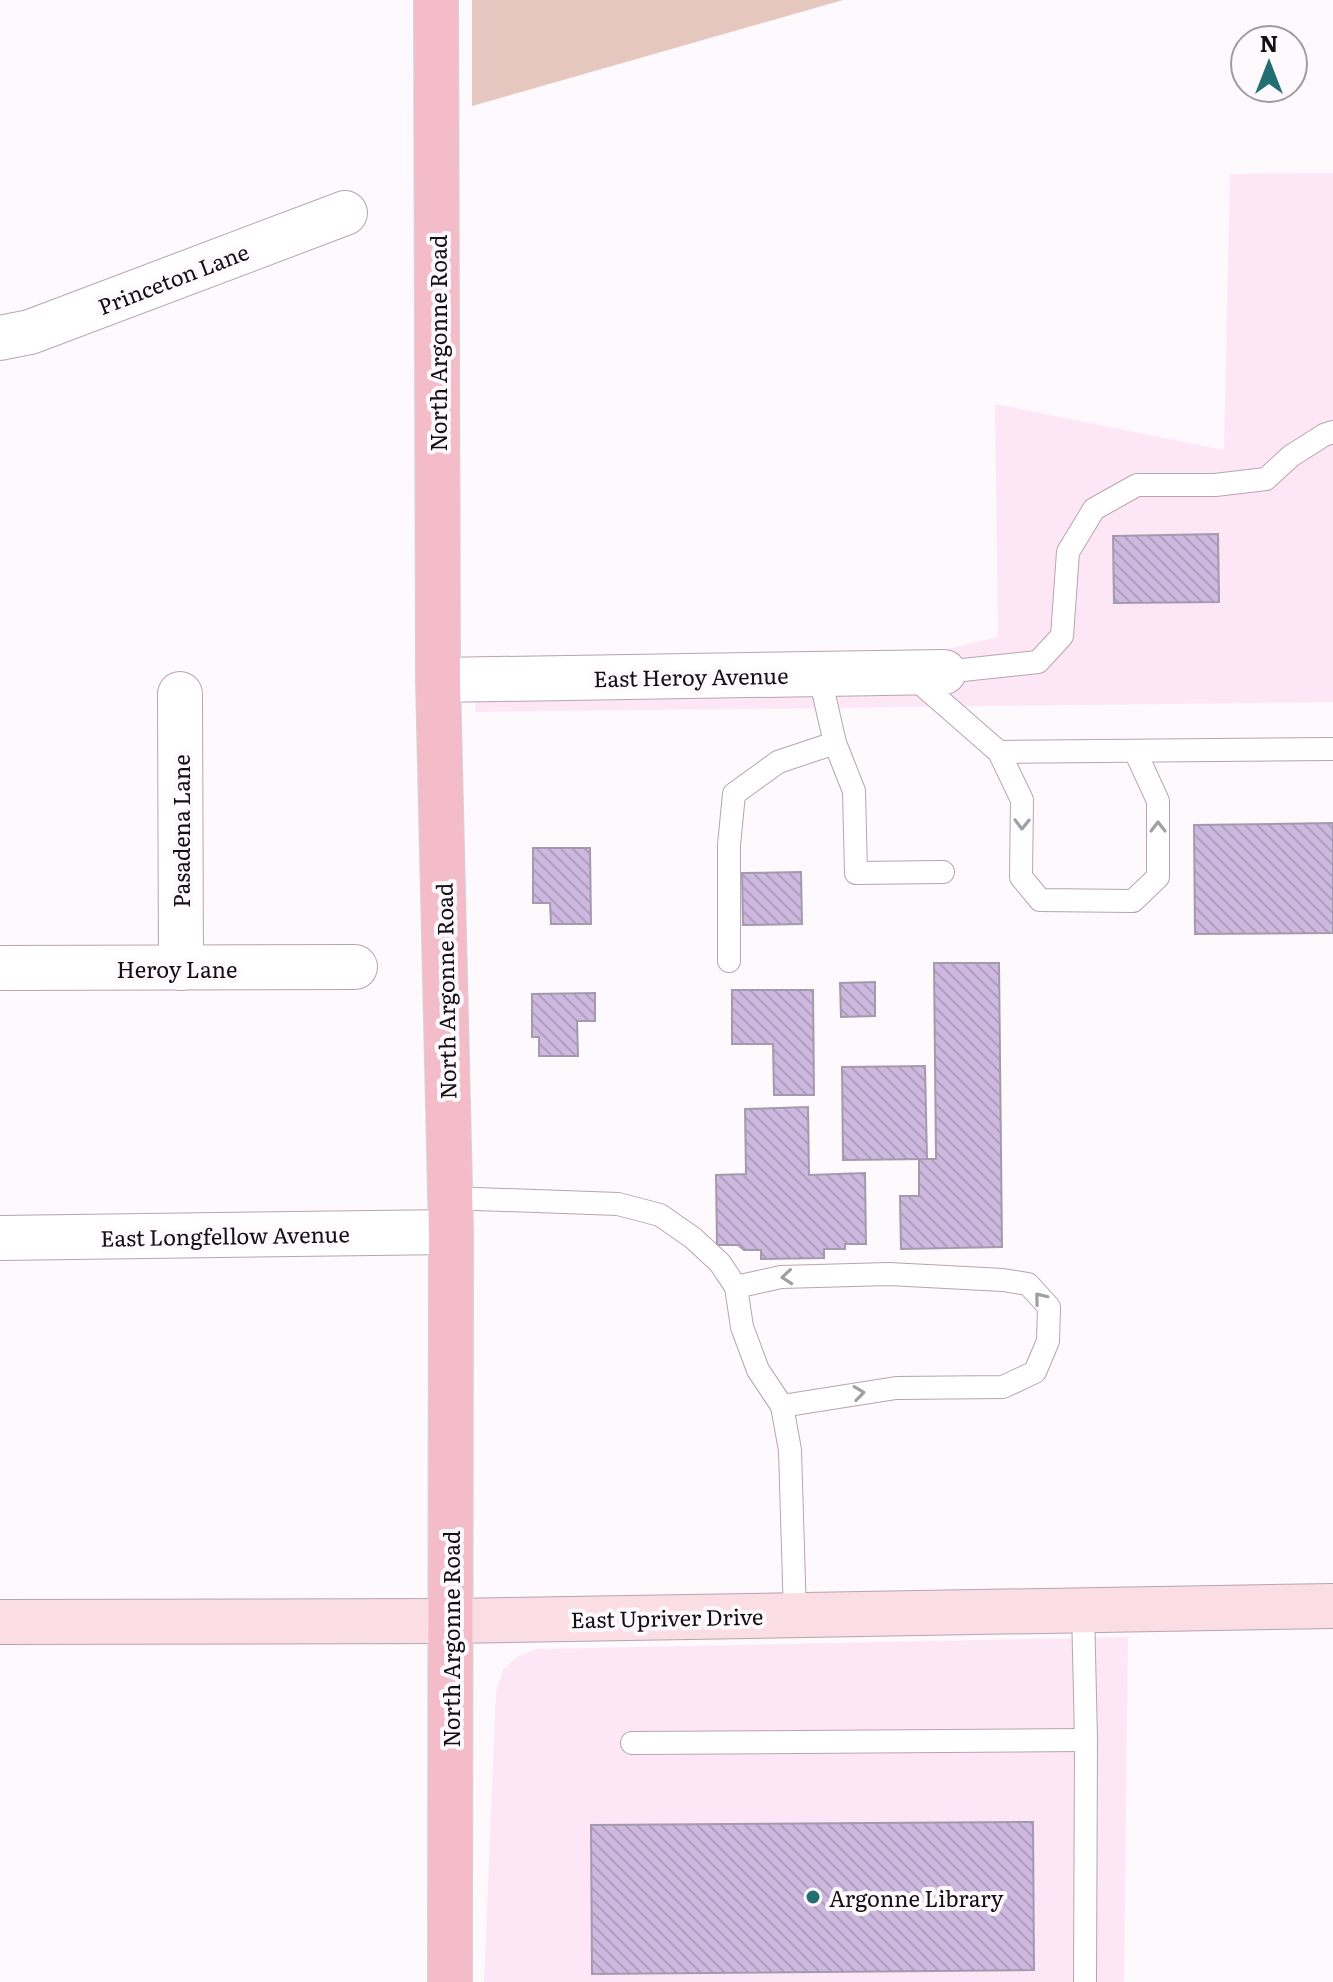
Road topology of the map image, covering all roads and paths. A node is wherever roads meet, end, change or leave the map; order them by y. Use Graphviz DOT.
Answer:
graph roads {
  1 [pos="436,0"];
  2 [pos="345,213"];
  3 [pos="0,338"];
  4 [pos="1333,432"];
  5 [pos="926,672"];
  6 [pos="819,673"];
  7 [pos="438,680"];
  8 [pos="180,694"];
  9 [pos="835,743"];
  10 [pos="1333,749"];
  11 [pos="1135,751"];
  12 [pos="999,752"];
  13 [pos="943,872"];
  14 [pos="729,961"];
  15 [pos="355,967"];
  16 [pos="0,968"];
  17 [pos="181,968"];
  18 [pos="450,1215"];
  19 [pos="0,1238"];
  20 [pos="736,1287"];
  21 [pos="782,1406"];
  22 [pos="1333,1606"];
  23 [pos="1083,1609"];
  24 [pos="795,1615"];
  25 [pos="450,1621"];
  26 [pos="0,1622"];
  27 [pos="1086,1740"];
  28 [pos="632,1743"];
  29 [pos="450,1982"];
  30 [pos="1085,1982"];
  1 -- 7 [label="main road, North Argonne Road"];
  2 -- 3 [label="street, Princeton Lane"];
  4 -- 5 [label="lane"];
  5 -- 6 [label="street, East Heroy Avenue"];
  5 -- 12 [label="lane"];
  6 -- 7 [label="street, East Heroy Avenue"];
  6 -- 9 [label="lane"];
  7 -- 18 [label="main road, North Argonne Road"];
  8 -- 17 [label="street, Pasadena Lane"];
  9 -- 13 [label="lane"];
  9 -- 14 [label="lane"];
  10 -- 11 [label="lane"];
  11 -- 12 [label="lane"];
  12 -- 11 [label="lane, one-way"];
  15 -- 17 [label="street, Heroy Lane"];
  16 -- 17 [label="street, Heroy Lane"];
  18 -- 19 [label="street, East Longfellow Avenue"];
  18 -- 20 [label="lane"];
  18 -- 25 [label="main road, North Argonne Road"];
  20 -- 21 [label="lane"];
  21 -- 20 [label="lane, one-way"];
  21 -- 24 [label="lane"];
  22 -- 23 [label="street, East Upriver Drive"];
  23 -- 24 [label="street, East Upriver Drive"];
  23 -- 27 [label="lane"];
  24 -- 25 [label="street, East Upriver Drive"];
  25 -- 26 [label="street, East Upriver Drive"];
  25 -- 29 [label="main road, North Argonne Road"];
  27 -- 28 [label="lane"];
  27 -- 30 [label="lane"];
}
